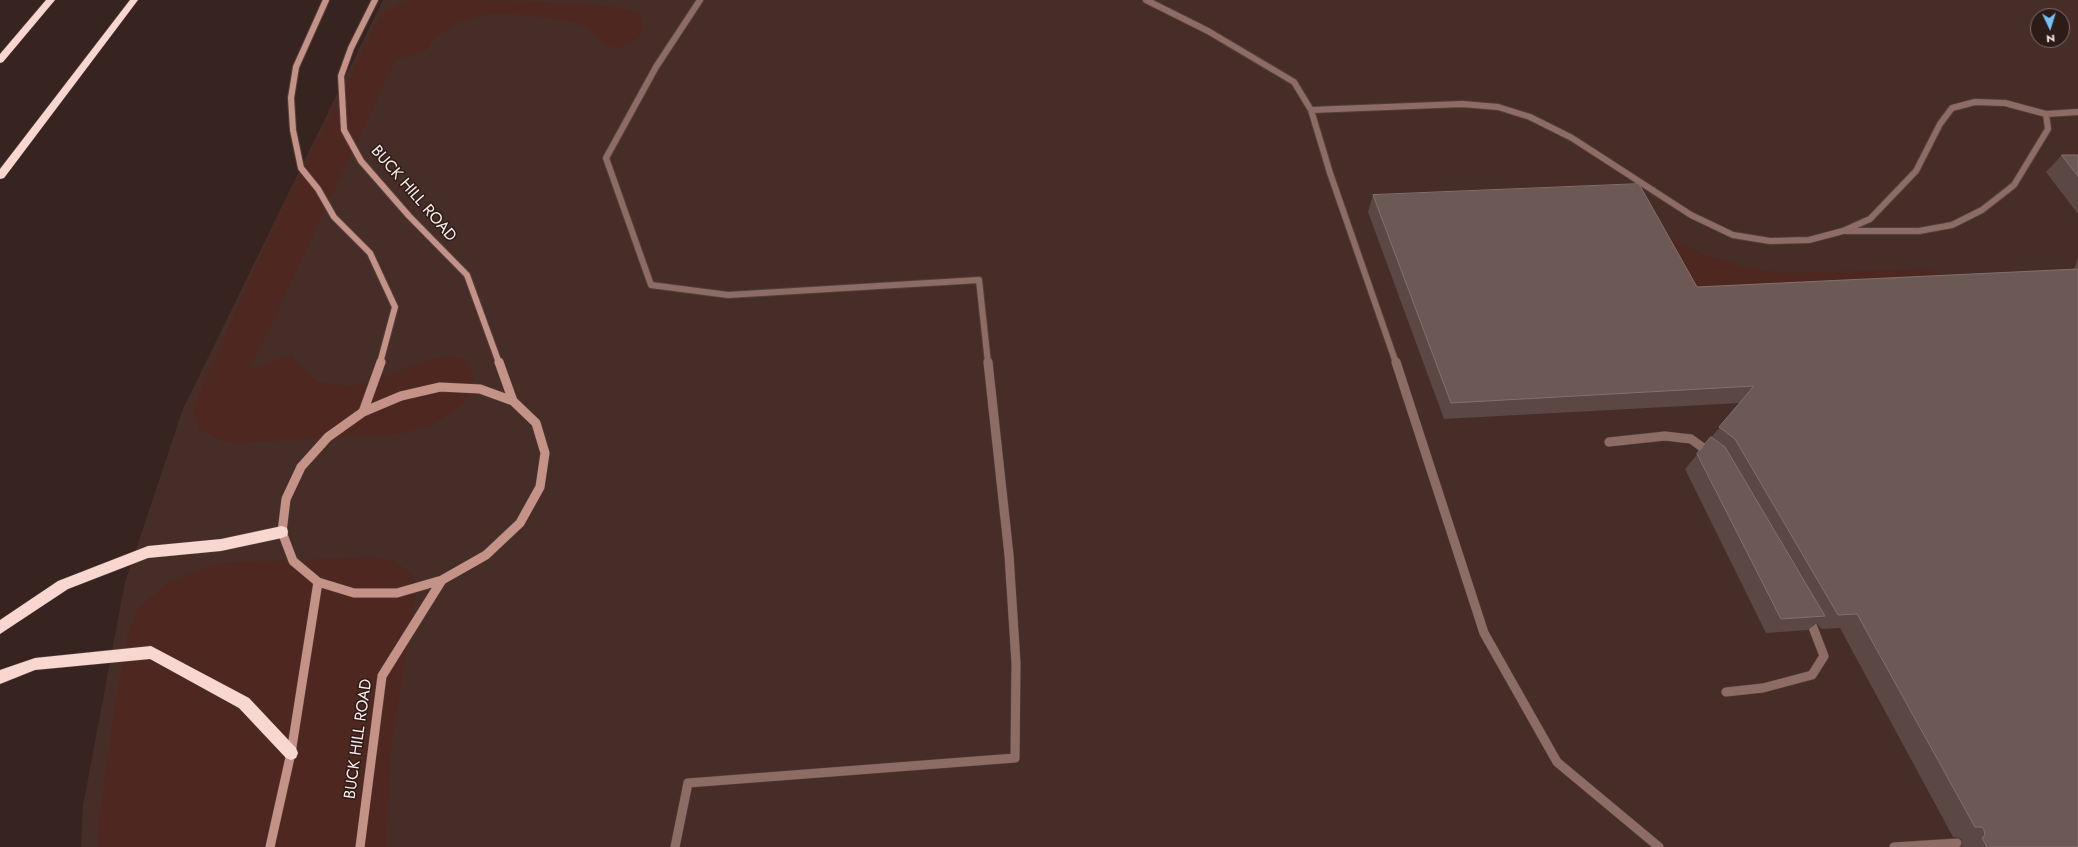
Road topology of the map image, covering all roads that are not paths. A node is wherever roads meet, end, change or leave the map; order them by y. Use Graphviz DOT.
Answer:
graph roads {
  1 [pos="51,0"];
  2 [pos="134,0"];
  3 [pos="326,0"];
  4 [pos="375,0"];
  5 [pos="700,0"];
  6 [pos="1146,0"];
  7 [pos="0,60"];
  8 [pos="1312,110"];
  9 [pos="2078,112"];
  10 [pos="2046,114"];
  11 [pos="0,176"];
  12 [pos="1843,231"];
  13 [pos="513,402"];
  14 [pos="363,412"];
  15 [pos="1609,442"];
  16 [pos="1717,458"];
  17 [pos="282,532"];
  18 [pos="442,580"];
  19 [pos="318,582"];
  20 [pos="1806,612"];
  21 [pos="0,628"];
  22 [pos="0,677"];
  23 [pos="1726,692"];
  24 [pos="291,753"];
  25 [pos="1957,843"];
  26 [pos="270,847"];
  27 [pos="360,847"];
  28 [pos="675,847"];
  29 [pos="1659,847"];
  30 [pos="1894,847"];
  1 -- 7 [label="highway"];
  2 -- 11 [label="highway"];
  3 -- 14 [label="street"];
  4 -- 13 [label="street, BUCK HILL ROAD"];
  5 -- 28 [label="lane"];
  6 -- 8 [label="lane"];
  8 -- 12 [label="lane"];
  8 -- 29 [label="lane"];
  9 -- 10 [label="lane"];
  10 -- 12 [label="lane"];
  10 -- 12 [label="lane"];
  13 -- 14 [label="street"];
  13 -- 18 [label="street"];
  14 -- 17 [label="street"];
  15 -- 16 [label="lane"];
  17 -- 19 [label="street"];
  17 -- 21 [label="highway"];
  18 -- 19 [label="street"];
  18 -- 27 [label="street, BUCK HILL ROAD"];
  19 -- 24 [label="street"];
  20 -- 23 [label="lane"];
  22 -- 24 [label="highway"];
  24 -- 26 [label="street"];
  25 -- 30 [label="lane"];
}
